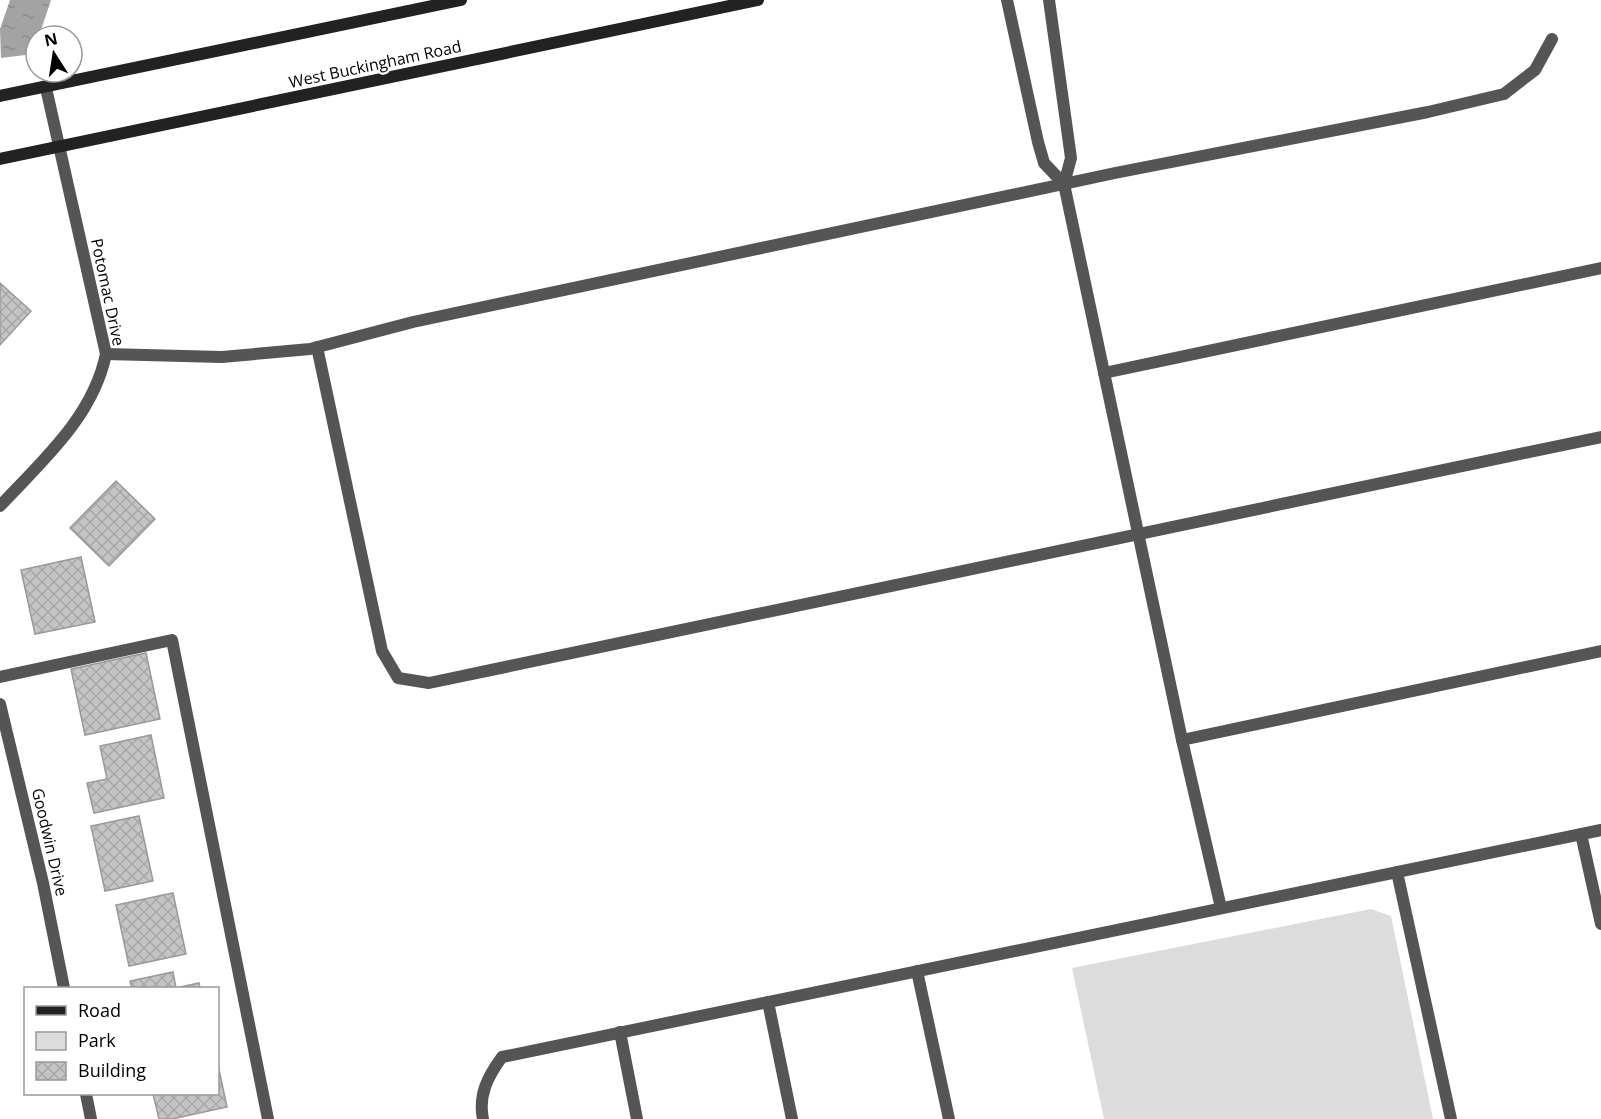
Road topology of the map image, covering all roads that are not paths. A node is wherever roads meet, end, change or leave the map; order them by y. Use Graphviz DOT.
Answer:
graph roads {
  1 [pos="461,0"];
  2 [pos="758,0"];
  3 [pos="1007,0"];
  4 [pos="1048,0"];
  5 [pos="1552,39"];
  6 [pos="46,88"];
  7 [pos="0,96"];
  8 [pos="60,147"];
  9 [pos="0,159"];
  10 [pos="1064,184"];
  11 [pos="1601,268"];
  12 [pos="317,347"];
  13 [pos="106,354"];
  14 [pos="1104,373"];
  15 [pos="1601,437"];
  16 [pos="0,506"];
  17 [pos="1139,533"];
  18 [pos="1601,651"];
  19 [pos="0,677"];
  20 [pos="0,704"];
  21 [pos="1182,740"];
  22 [pos="1601,830"];
  23 [pos="1581,834"];
  24 [pos="1397,872"];
  25 [pos="1221,908"];
  26 [pos="1601,924"];
  27 [pos="917,971"];
  28 [pos="64,987"];
  29 [pos="768,1002"];
  30 [pos="620,1032"];
  31 [pos="86,1095"];
  32 [pos="91,1119"];
  33 [pos="268,1119"];
  34 [pos="483,1119"];
  35 [pos="637,1119"];
  36 [pos="792,1119"];
  37 [pos="950,1119"];
  38 [pos="1451,1119"];
  1 -- 6 [label="main road"];
  2 -- 8 [label="main road, West Buckingham Road"];
  3 -- 10 [label="street"];
  4 -- 10 [label="street"];
  5 -- 10 [label="street"];
  6 -- 7 [label="main road"];
  6 -- 8 [label="street, Potomac Drive"];
  8 -- 9 [label="main road, West Buckingham Road"];
  8 -- 13 [label="street, Potomac Drive"];
  10 -- 12 [label="street"];
  10 -- 14 [label="street"];
  11 -- 14 [label="street"];
  12 -- 13 [label="street"];
  12 -- 17 [label="street"];
  13 -- 16 [label="street, Potomac Drive"];
  14 -- 17 [label="street"];
  15 -- 17 [label="street"];
  17 -- 21 [label="street"];
  18 -- 21 [label="street"];
  19 -- 33 [label="street"];
  20 -- 28 [label="street, Goodwin Drive"];
  21 -- 25 [label="street"];
  22 -- 23 [label="street"];
  23 -- 24 [label="street"];
  23 -- 26 [label="street"];
  24 -- 25 [label="street"];
  24 -- 38 [label="street"];
  25 -- 27 [label="street"];
  27 -- 29 [label="street"];
  27 -- 37 [label="street"];
  29 -- 30 [label="street"];
  29 -- 36 [label="street"];
  30 -- 34 [label="street"];
  30 -- 35 [label="street"];
  31 -- 32 [label="street"];
}
